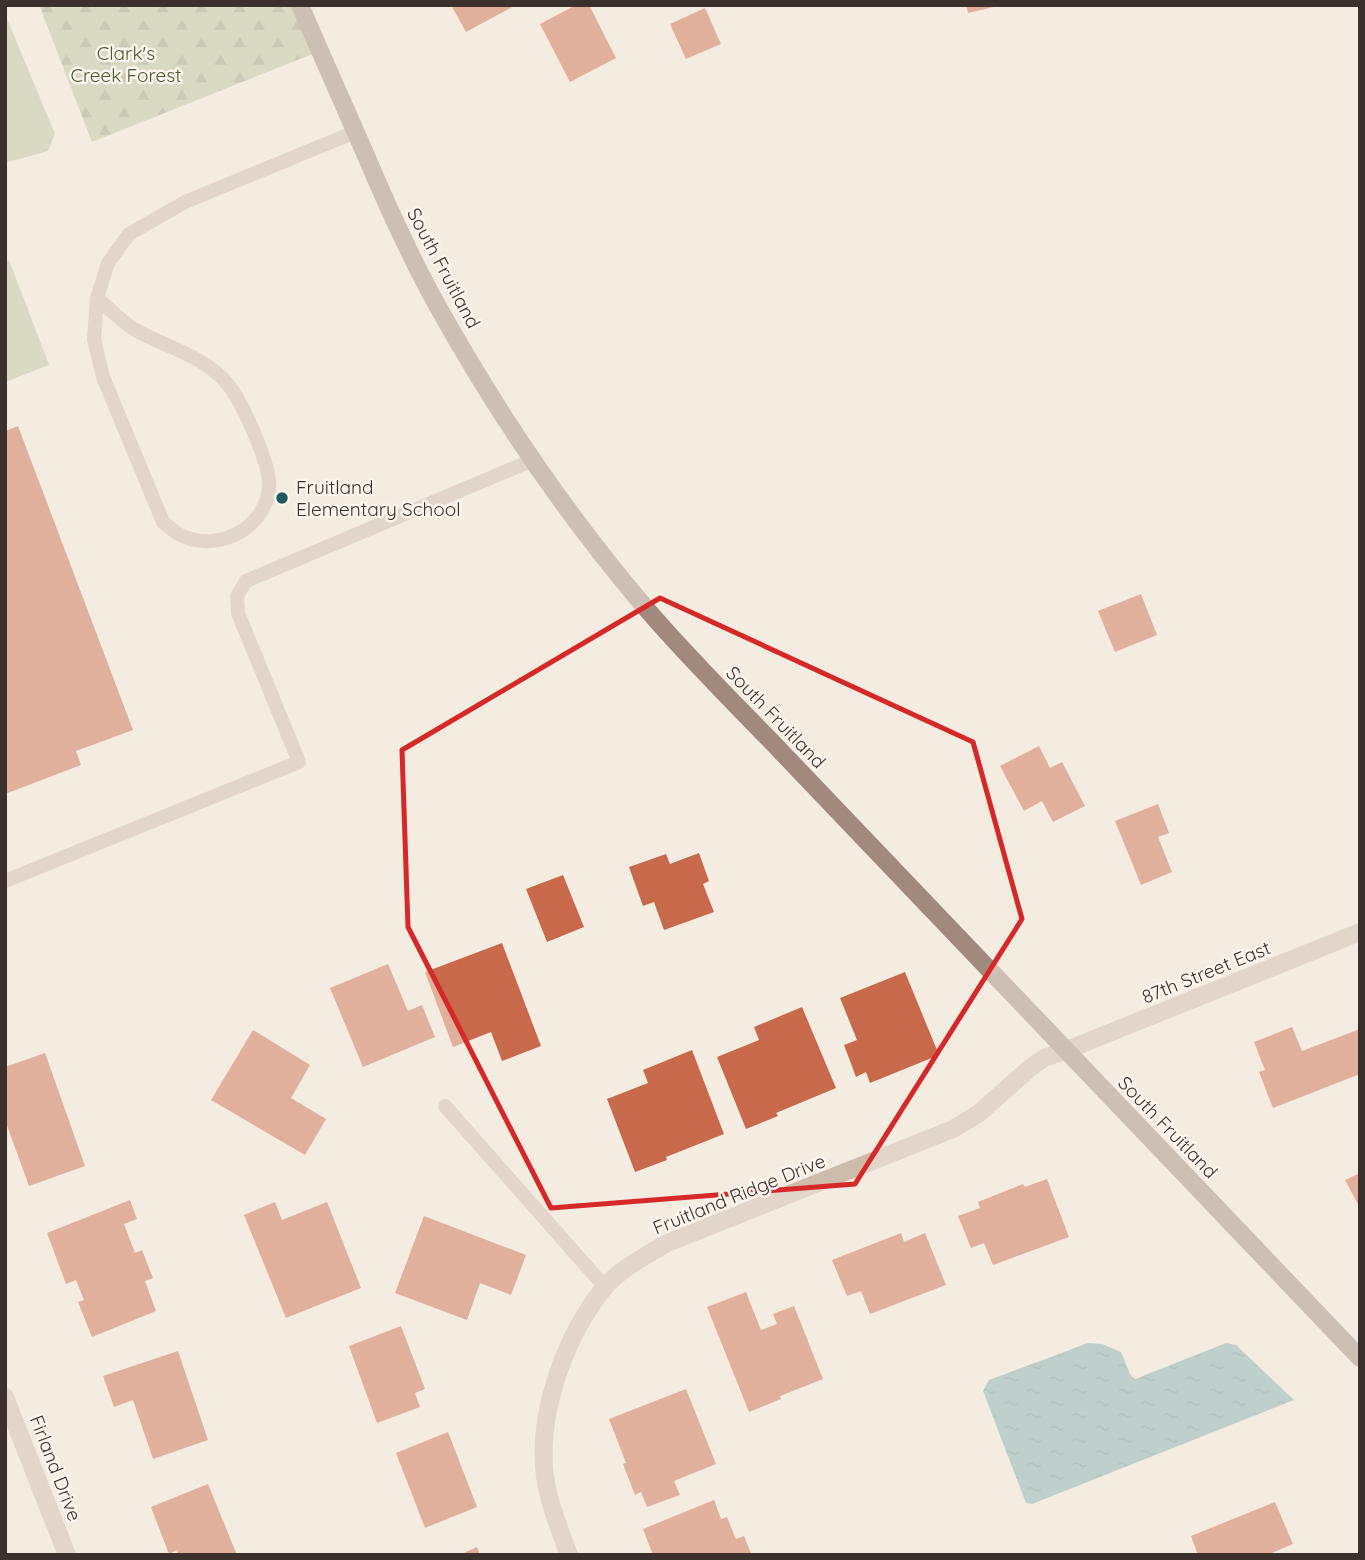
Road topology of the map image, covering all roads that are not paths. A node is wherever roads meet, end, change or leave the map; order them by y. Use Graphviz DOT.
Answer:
graph roads {
  1 [pos="300,5"];
  2 [pos="355,132"];
  3 [pos="97,298"];
  4 [pos="533,460"];
  5 [pos="5,881"];
  6 [pos="1360,932"];
  7 [pos="1067,1051"];
  8 [pos="445,1106"];
  9 [pos="605,1287"];
  10 [pos="1360,1359"];
  11 [pos="5,1397"];
  12 [pos="67,1555"];
  13 [pos="569,1555"];
  1 -- 2 [label="street, South Fruitland"];
  2 -- 3 [label="lane"];
  2 -- 4 [label="street, South Fruitland"];
  3 -- 3 [label="lane"];
  4 -- 5 [label="lane"];
  4 -- 7 [label="street, South Fruitland"];
  6 -- 7 [label="street, 87th Street East"];
  7 -- 9 [label="street, Fruitland Ridge Drive"];
  7 -- 10 [label="street, South Fruitland"];
  8 -- 9 [label="lane"];
  9 -- 13 [label="street, Fruitland Ridge Drive"];
  11 -- 12 [label="street, Firland Drive"];
}
